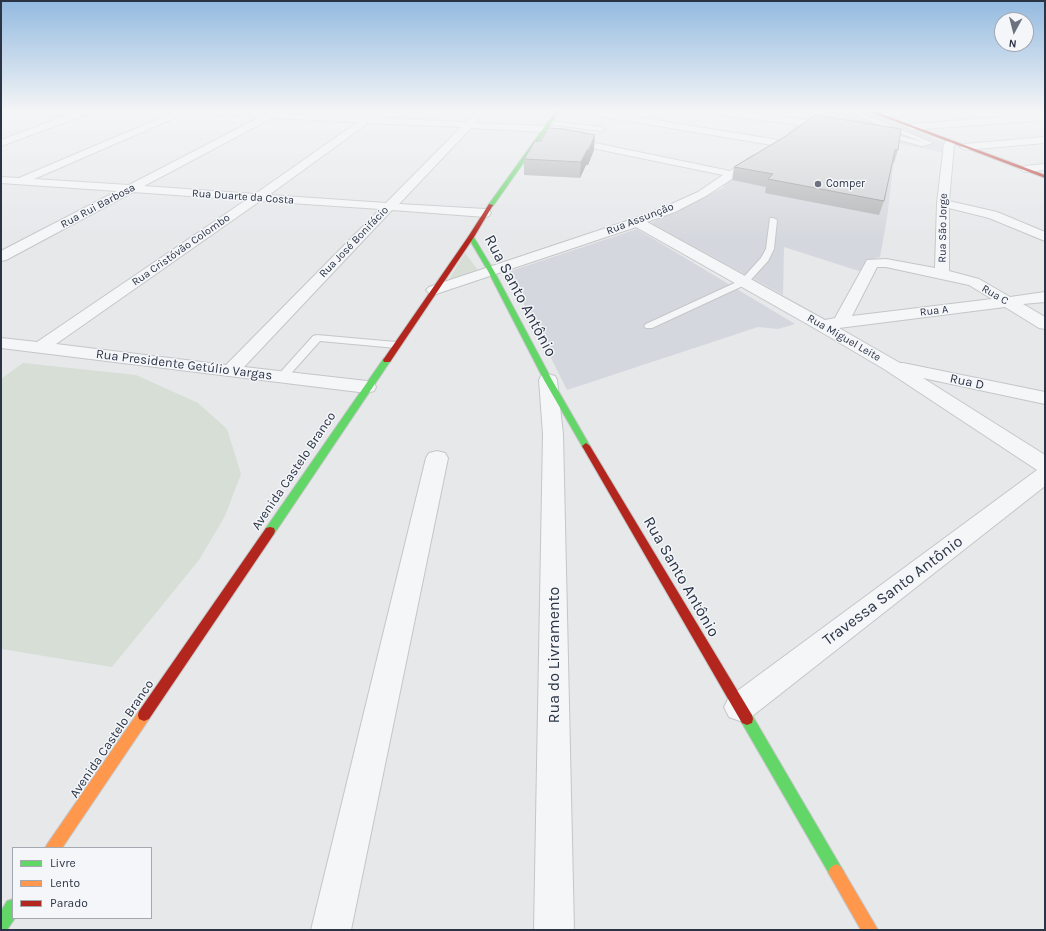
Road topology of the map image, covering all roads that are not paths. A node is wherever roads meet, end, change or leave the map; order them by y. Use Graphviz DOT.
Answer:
graph roads {
  1 [pos="82,154"];
  2 [pos="197,154"];
  3 [pos="318,154"];
  4 [pos="439,154"];
  5 [pos="531,154"];
  6 [pos="646,154"];
  7 [pos="761,154"];
  8 [pos="948,154"];
  9 [pos="985,154"];
  10 [pos="1045,167"];
  11 [pos="1025,169"];
  12 [pos="731,174"];
  13 [pos="1045,177"];
  14 [pos="1,180"];
  15 [pos="20,181"];
  16 [pos="132,189"];
  17 [pos="1,190"];
  18 [pos="257,198"];
  19 [pos="943,203"];
  20 [pos="387,207"];
  21 [pos="485,213"];
  22 [pos="774,220"];
  23 [pos="637,222"];
  24 [pos="471,237"];
  25 [pos="1045,237"];
  26 [pos="1,257"];
  27 [pos="491,271"];
  28 [pos="942,274"];
  29 [pos="744,282"];
  30 [pos="434,290"];
  31 [pos="1045,296"];
  32 [pos="1007,302"];
  33 [pos="841,322"];
  34 [pos="1045,324"];
  35 [pos="822,325"];
  36 [pos="649,326"];
  37 [pos="1,343"];
  38 [pos="396,344"];
  39 [pos="41,347"];
  40 [pos="890,365"];
  41 [pos="230,371"];
  42 [pos="282,377"];
  43 [pos="548,380"];
  44 [pos="368,387"];
  45 [pos="1045,398"];
  46 [pos="437,458"];
  47 [pos="1045,465"];
  48 [pos="1045,475"];
  49 [pos="740,707"];
  50 [pos="54,847"];
  51 [pos="12,908"];
  52 [pos="1,925"];
  53 [pos="331,930"];
  54 [pos="554,930"];
  55 [pos="870,930"];
  1 -- 15 [label="street"];
  2 -- 16 [label="street, Rua Rui Barbosa"];
  3 -- 18 [label="street, Rua Cristóvão Colombo"];
  4 -- 20 [label="street, Rua José Bonifácio"];
  5 -- 21 [label="street, Avenida Castelo Branco"];
  6 -- 12 [label="street"];
  7 -- 12 [label="street, Rua Assunção"];
  8 -- 19 [label="street, Rua São Jorge"];
  9 -- 11 [label="street"];
  10 -- 11 [label="street"];
  11 -- 13 [label="street"];
  12 -- 23 [label="street, Rua Assunção"];
  14 -- 15 [label="street, Rua Duarte da Costa"];
  15 -- 16 [label="street, Rua Duarte da Costa"];
  15 -- 17 [label="street"];
  16 -- 18 [label="street, Rua Duarte da Costa"];
  16 -- 26 [label="street, Rua Rui Barbosa"];
  18 -- 20 [label="street, Rua Duarte da Costa"];
  18 -- 39 [label="street, Rua Cristóvão Colombo"];
  19 -- 25 [label="street"];
  19 -- 28 [label="street, Rua São Jorge"];
  20 -- 21 [label="street, Rua Duarte da Costa"];
  20 -- 41 [label="street, Rua José Bonifácio"];
  21 -- 24 [label="street, Avenida Castelo Branco"];
  22 -- 29 [label="lane"];
  23 -- 27 [label="street, Rua Assunção"];
  23 -- 29 [label="street, Rua Miguel Leite"];
  24 -- 27 [label="street, Rua Santo Antônio"];
  24 -- 30 [label="street, Avenida Castelo Branco"];
  27 -- 30 [label="street, Rua Assunção"];
  27 -- 43 [label="street, Rua Santo Antônio"];
  28 -- 32 [label="street, Rua C"];
  28 -- 33 [label="street, Rua São Jorge"];
  29 -- 35 [label="street, Rua Miguel Leite"];
  29 -- 36 [label="lane"];
  30 -- 38 [label="street, Avenida Castelo Branco"];
  31 -- 32 [label="street, Rua A"];
  32 -- 33 [label="street, Rua A"];
  32 -- 34 [label="street, Rua C"];
  33 -- 35 [label="street, Rua A"];
  35 -- 40 [label="street, Rua Miguel Leite"];
  37 -- 39 [label="street, Rua Presidente Getúlio Vargas"];
  38 -- 42 [label="lane"];
  38 -- 44 [label="street, Avenida Castelo Branco"];
  39 -- 41 [label="street, Rua Presidente Getúlio Vargas"];
  40 -- 45 [label="street, Rua D"];
  40 -- 47 [label="street, Rua Miguel Leite"];
  41 -- 42 [label="street, Rua Presidente Getúlio Vargas"];
  42 -- 44 [label="street, Rua Presidente Getúlio Vargas"];
  43 -- 49 [label="street, Rua Santo Antônio"];
  43 -- 54 [label="street, Rua do Livramento"];
  44 -- 50 [label="street, Avenida Castelo Branco"];
  46 -- 53 [label="street"];
  48 -- 49 [label="street, Travessa Santo Antônio"];
  49 -- 55 [label="street, Rua Santo Antônio"];
  51 -- 52 [label="street"];
}
